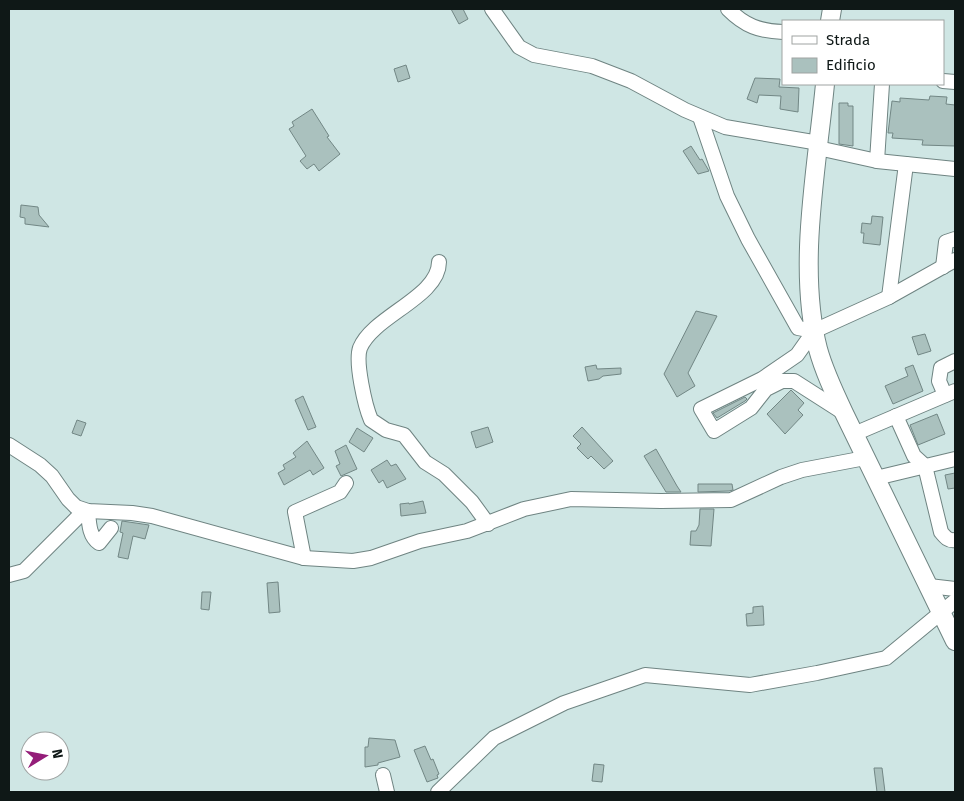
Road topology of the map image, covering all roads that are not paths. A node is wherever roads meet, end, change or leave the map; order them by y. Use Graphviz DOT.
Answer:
graph roads {
  1 [pos="492,9"];
  2 [pos="728,9"];
  3 [pos="782,32"];
  4 [pos="825,85"];
  5 [pos="882,85"];
  6 [pos="700,117"];
  7 [pos="819,146"];
  8 [pos="877,161"];
  9 [pos="906,164"];
  10 [pos="955,170"];
  11 [pos="955,239"];
  12 [pos="955,260"];
  13 [pos="440,262"];
  14 [pos="943,267"];
  15 [pos="889,297"];
  16 [pos="814,331"];
  17 [pos="791,359"];
  18 [pos="955,361"];
  19 [pos="828,379"];
  20 [pos="794,381"];
  21 [pos="808,390"];
  22 [pos="950,393"];
  23 [pos="844,413"];
  24 [pos="896,416"];
  25 [pos="854,434"];
  26 [pos="9,445"];
  27 [pos="866,458"];
  28 [pos="955,459"];
  29 [pos="925,466"];
  30 [pos="876,478"];
  31 [pos="346,483"];
  32 [pos="88,511"];
  33 [pos="488,524"];
  34 [pos="111,528"];
  35 [pos="955,540"];
  36 [pos="304,558"];
  37 [pos="9,575"];
  38 [pos="929,586"];
  39 [pos="955,589"];
  40 [pos="955,601"];
  41 [pos="942,613"];
  42 [pos="955,641"];
  43 [pos="383,775"];
  44 [pos="386,792"];
  45 [pos="438,792"];
  1 -- 6 [label="street"];
  2 -- 3 [label="street"];
  4 -- 7 [label="main road"];
  5 -- 8 [label="street"];
  6 -- 7 [label="street"];
  6 -- 16 [label="street"];
  7 -- 8 [label="street"];
  7 -- 16 [label="main road"];
  8 -- 9 [label="street"];
  9 -- 10 [label="street"];
  9 -- 15 [label="street"];
  11 -- 14 [label="street"];
  12 -- 14 [label="street"];
  13 -- 33 [label="street"];
  14 -- 15 [label="street"];
  15 -- 16 [label="street"];
  16 -- 17 [label="street"];
  16 -- 19 [label="main road"];
  17 -- 20 [label="street"];
  17 -- 20 [label="street"];
  18 -- 22 [label="street"];
  19 -- 21 [label="street"];
  19 -- 23 [label="main road"];
  20 -- 21 [label="street"];
  21 -- 23 [label="street"];
  22 -- 24 [label="street"];
  23 -- 25 [label="main road"];
  24 -- 25 [label="street"];
  24 -- 29 [label="street"];
  25 -- 27 [label="main road"];
  26 -- 32 [label="street"];
  27 -- 30 [label="main road"];
  27 -- 33 [label="street"];
  28 -- 29 [label="street"];
  29 -- 30 [label="street"];
  29 -- 35 [label="street"];
  30 -- 38 [label="main road"];
  31 -- 36 [label="street"];
  32 -- 34 [label="street"];
  32 -- 36 [label="street"];
  32 -- 37 [label="street"];
  33 -- 36 [label="street"];
  38 -- 39 [label="street"];
  38 -- 41 [label="main road"];
  40 -- 41 [label="street"];
  41 -- 42 [label="main road"];
  41 -- 45 [label="street"];
  43 -- 44 [label="street"];
}
